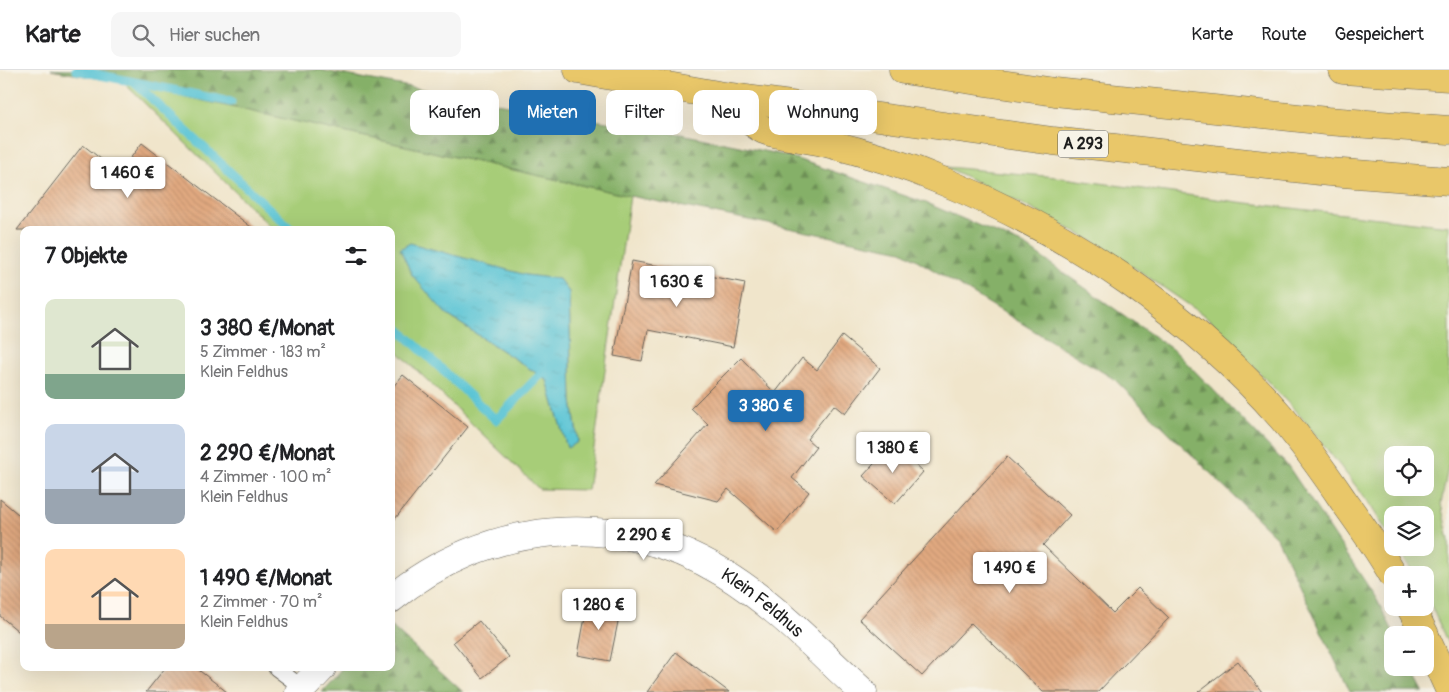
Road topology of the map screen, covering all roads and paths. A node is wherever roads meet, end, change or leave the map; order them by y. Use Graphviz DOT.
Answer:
graph roads {
  1 [pos="578,70"];
  2 [pos="903,70"];
  3 [pos="1343,70"];
  4 [pos="1449,77"];
  5 [pos="693,91"];
  6 [pos="759,101"];
  7 [pos="759,127"];
  8 [pos="1449,130"];
  9 [pos="1449,181"];
  10 [pos="1388,566"];
  11 [pos="395,596"];
  12 [pos="1434,656"];
  13 [pos="279,671"];
  14 [pos="319,671"];
  15 [pos="301,690"];
  16 [pos="1449,690"];
  17 [pos="863,692"];
  1 -- 5 [label="highway, A 293"];
  2 -- 8 [label="highway"];
  3 -- 4 [label="highway"];
  6 -- 9 [label="highway, A 293"];
  7 -- 10 [label="highway"];
  11 -- 17 [label="street, Klein Feldhus"];
  12 -- 16 [label="highway"];
  13 -- 15 [label="lane"];
  14 -- 15 [label="street"];
}
